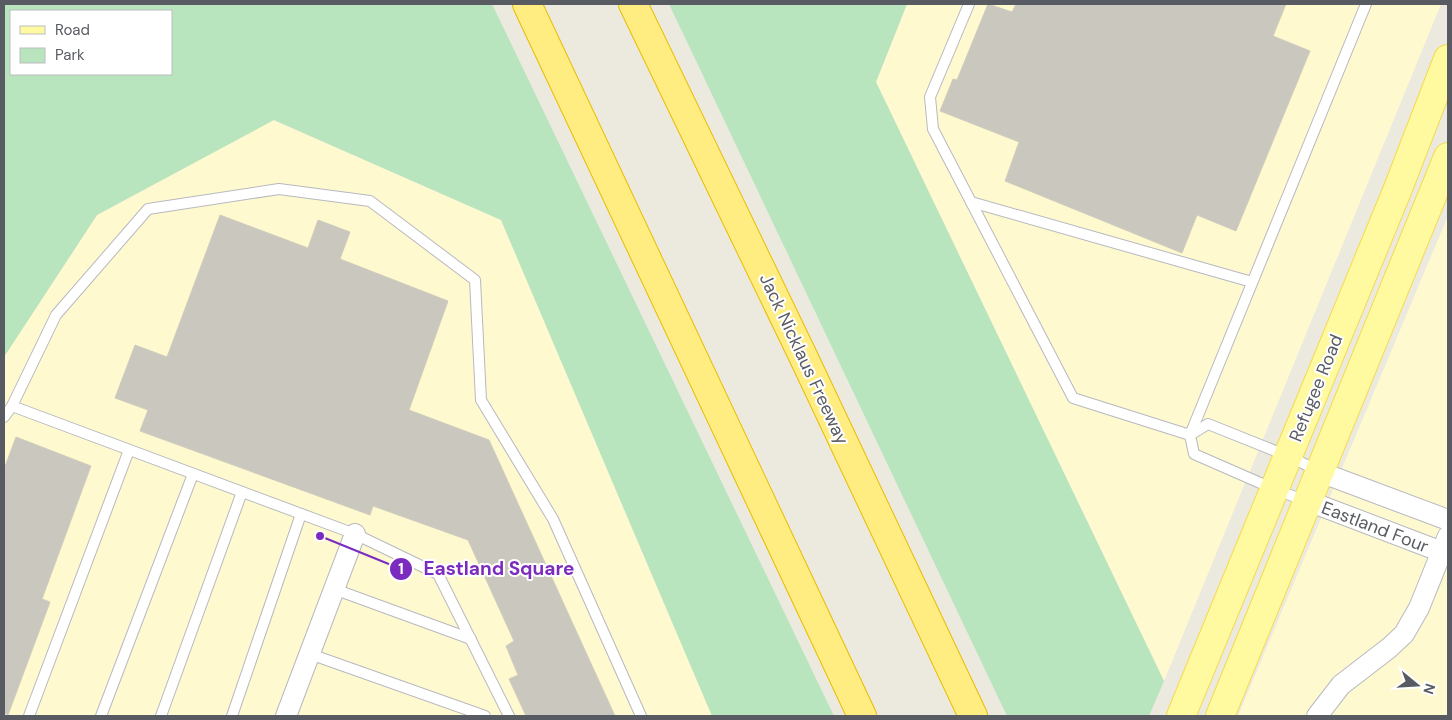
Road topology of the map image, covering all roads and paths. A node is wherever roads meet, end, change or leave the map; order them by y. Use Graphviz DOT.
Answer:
graph roads {
  1 [pos="527,4"];
  2 [pos="633,4"];
  3 [pos="969,4"];
  4 [pos="1366,4"];
  5 [pos="1448,59"];
  6 [pos="1448,157"];
  7 [pos="971,202"];
  8 [pos="1252,282"];
  9 [pos="12,406"];
  10 [pos="4,417"];
  11 [pos="1190,435"];
  12 [pos="129,450"];
  13 [pos="1288,456"];
  14 [pos="1320,472"];
  15 [pos="193,474"];
  16 [pos="1274,489"];
  17 [pos="242,492"];
  18 [pos="1308,501"];
  19 [pos="301,514"];
  20 [pos="1448,520"];
  21 [pos="354,534"];
  22 [pos="1445,544"];
  23 [pos="334,589"];
  24 [pos="471,639"];
  25 [pos="310,654"];
  26 [pos="29,716"];
  27 [pos="101,716"];
  28 [pos="161,716"];
  29 [pos="232,716"];
  30 [pos="286,716"];
  31 [pos="485,716"];
  32 [pos="509,716"];
  33 [pos="641,716"];
  34 [pos="862,716"];
  35 [pos="972,716"];
  36 [pos="1181,716"];
  37 [pos="1220,716"];
  38 [pos="1317,716"];
  1 -- 34 [label="highway"];
  2 -- 35 [label="highway, Jack Nicklaus Freeway"];
  3 -- 7 [label="lane"];
  4 -- 8 [label="lane"];
  5 -- 13 [label="main road, Refugee Road"];
  6 -- 14 [label="main road, Refugee Road"];
  7 -- 8 [label="lane"];
  7 -- 11 [label="lane"];
  8 -- 11 [label="lane"];
  9 -- 10 [label="lane"];
  9 -- 12 [label="lane"];
  9 -- 33 [label="lane"];
  11 -- 13 [label="lane"];
  11 -- 16 [label="lane"];
  12 -- 15 [label="lane"];
  12 -- 26 [label="lane"];
  13 -- 14 [label="lane"];
  13 -- 16 [label="main road, Refugee Road"];
  14 -- 18 [label="main road, Refugee Road"];
  14 -- 20 [label="street, Eastland Four"];
  15 -- 17 [label="lane"];
  15 -- 27 [label="lane"];
  16 -- 18 [label="lane"];
  16 -- 36 [label="main road, Refugee Road"];
  17 -- 19 [label="lane"];
  17 -- 28 [label="lane"];
  18 -- 22 [label="street, Eastland Four"];
  18 -- 37 [label="main road, Refugee Road"];
  19 -- 21 [label="lane"];
  19 -- 29 [label="lane"];
  21 -- 23 [label="street"];
  21 -- 24 [label="lane"];
  22 -- 38 [label="street"];
  23 -- 24 [label="lane"];
  23 -- 25 [label="street"];
  24 -- 32 [label="lane"];
  25 -- 30 [label="street"];
  25 -- 31 [label="lane"];
}
